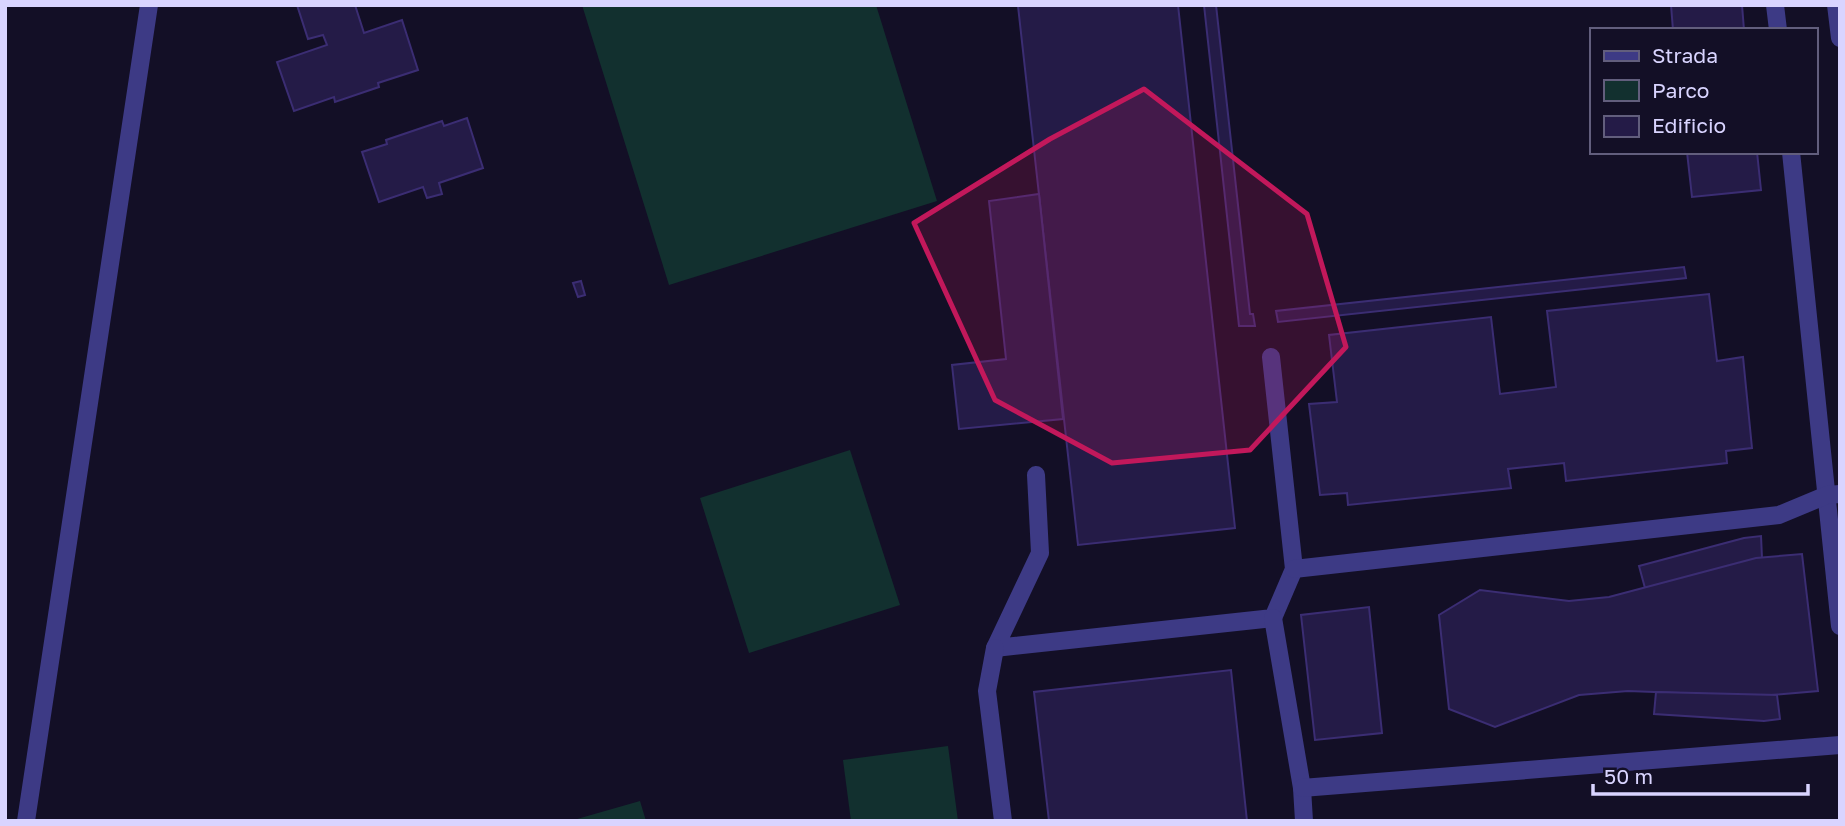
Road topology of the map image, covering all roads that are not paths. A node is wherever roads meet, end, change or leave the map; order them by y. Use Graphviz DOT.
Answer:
graph roads {
  1 [pos="149,5"];
  2 [pos="1775,5"];
  3 [pos="1836,5"];
  4 [pos="1778,28"];
  5 [pos="1840,38"];
  6 [pos="1791,154"];
  7 [pos="1271,357"];
  8 [pos="1036,475"];
  9 [pos="1833,495"];
  10 [pos="1294,569"];
  11 [pos="1273,618"];
  12 [pos="1840,625"];
  13 [pos="995,648"];
  14 [pos="1840,745"];
  15 [pos="1302,788"];
  16 [pos="26,821"];
  17 [pos="1003,821"];
  18 [pos="1304,821"];
  1 -- 16 [label="street"];
  2 -- 4 [label="street"];
  3 -- 5 [label="street"];
  6 -- 9 [label="street"];
  7 -- 10 [label="street"];
  8 -- 13 [label="street"];
  9 -- 10 [label="street"];
  9 -- 12 [label="street"];
  10 -- 11 [label="street"];
  11 -- 13 [label="street"];
  11 -- 15 [label="street"];
  13 -- 17 [label="street"];
  14 -- 15 [label="street"];
  15 -- 18 [label="street"];
}
